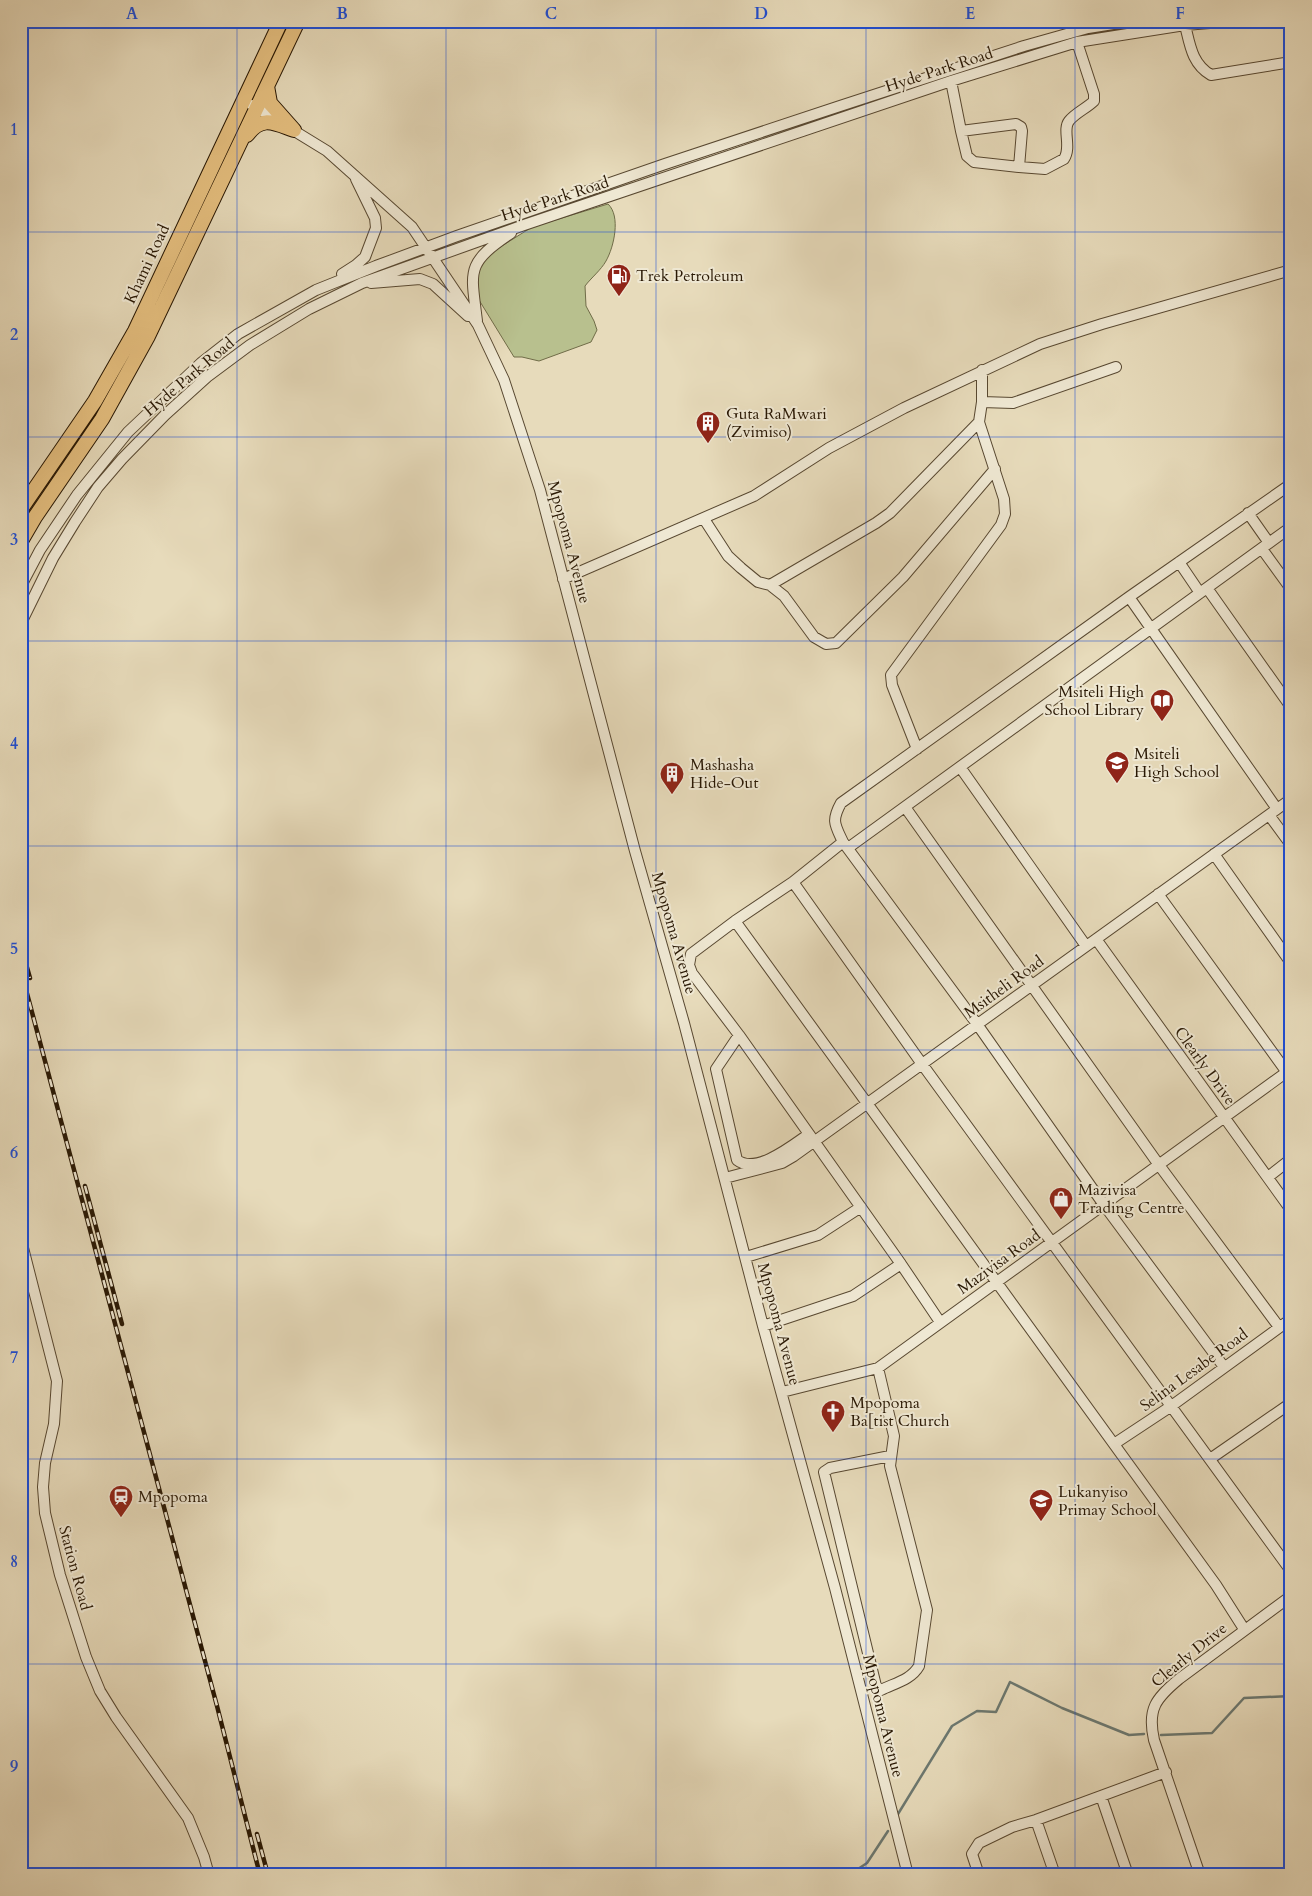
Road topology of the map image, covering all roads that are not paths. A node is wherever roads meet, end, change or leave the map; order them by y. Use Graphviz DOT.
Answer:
graph roads {
  1 [pos="281,21"];
  2 [pos="298,21"];
  3 [pos="1132,21"];
  4 [pos="1234,21"];
  5 [pos="1184,25"];
  6 [pos="1077,42"];
  7 [pos="1291,62"];
  8 [pos="951,81"];
  9 [pos="266,86"];
  10 [pos="242,101"];
  11 [pos="256,107"];
  12 [pos="294,130"];
  13 [pos="962,131"];
  14 [pos="240,144"];
  15 [pos="1019,166"];
  16 [pos="353,174"];
  17 [pos="524,225"];
  18 [pos="426,247"];
  19 [pos="434,257"];
  20 [pos="1291,270"];
  21 [pos="362,283"];
  22 [pos="316,290"];
  23 [pos="478,325"];
  24 [pos="1116,367"];
  25 [pos="982,370"];
  26 [pos="982,402"];
  27 [pos="979,422"];
  28 [pos="995,469"];
  29 [pos="1291,484"];
  30 [pos="21,509"];
  31 [pos="1248,513"];
  32 [pos="704,519"];
  33 [pos="1291,527"];
  34 [pos="21,542"];
  35 [pos="1266,546"];
  36 [pos="1178,562"];
  37 [pos="564,579"];
  38 [pos="770,585"];
  39 [pos="21,586"];
  40 [pos="1291,589"];
  41 [pos="1203,590"];
  42 [pos="1129,597"];
  43 [pos="21,624"];
  44 [pos="1151,628"];
  45 [pos="1291,707"];
  46 [pos="917,748"];
  47 [pos="960,766"];
  48 [pos="1291,799"];
  49 [pos="905,807"];
  50 [pos="1273,812"];
  51 [pos="846,845"];
  52 [pos="1291,845"];
  53 [pos="1214,854"];
  54 [pos="793,882"];
  55 [pos="1158,894"];
  56 [pos="735,921"];
  57 [pos="1096,939"];
  58 [pos="1086,946"];
  59 [pos="1291,964"];
  60 [pos="1031,986"];
  61 [pos="977,1024"];
  62 [pos="739,1034"];
  63 [pos="922,1064"];
  64 [pos="1289,1073"];
  65 [pos="867,1103"];
  66 [pos="1224,1118"];
  67 [pos="812,1138"];
  68 [pos="1291,1159"];
  69 [pos="1159,1165"];
  70 [pos="1268,1177"];
  71 [pos="725,1178"];
  72 [pos="1104,1205"];
  73 [pos="861,1207"];
  74 [pos="1291,1210"];
  75 [pos="21,1240"];
  76 [pos="1051,1242"];
  77 [pos="746,1256"];
  78 [pos="901,1264"];
  79 [pos="997,1282"];
  80 [pos="1291,1319"];
  81 [pos="940,1322"];
  82 [pos="763,1326"];
  83 [pos="1279,1327"];
  84 [pos="1224,1367"];
  85 [pos="878,1368"];
  86 [pos="782,1392"];
  87 [pos="1291,1403"];
  88 [pos="1170,1407"];
  89 [pos="1114,1444"];
  90 [pos="890,1456"];
  91 [pos="1210,1459"];
  92 [pos="1291,1571"];
  93 [pos="1291,1596"];
  94 [pos="1244,1629"];
  95 [pos="1166,1772"];
  96 [pos="1101,1796"];
  97 [pos="1036,1820"];
  98 [pos="208,1875"];
  99 [pos="908,1875"];
  100 [pos="979,1875"];
  101 [pos="1055,1875"];
  102 [pos="1128,1875"];
  103 [pos="1200,1875"];
  1 -- 10 [label="main road, Khami Road"];
  2 -- 9 [label="main road"];
  3 -- 18 [label="street, Hyde Park Road"];
  4 -- 5 [label="street, Hyde Park Road"];
  5 -- 6 [label="street, Hyde Park Road"];
  5 -- 7 [label="street"];
  6 -- 8 [label="street, Hyde Park Road"];
  6 -- 15 [label="street"];
  8 -- 13 [label="street"];
  8 -- 17 [label="street, Hyde Park Road"];
  9 -- 11 [label="main road"];
  9 -- 12 [label="main road"];
  10 -- 11 [label="street, Mpopoma Avenue"];
  10 -- 30 [label="main road, Khami Road"];
  11 -- 12 [label="street, Mpopoma Avenue"];
  11 -- 14 [label="main road"];
  12 -- 14 [label="main road"];
  12 -- 16 [label="street, Mpopoma Avenue"];
  13 -- 15 [label="street"];
  13 -- 15 [label="street"];
  14 -- 34 [label="main road"];
  16 -- 18 [label="street, Mpopoma Avenue"];
  16 -- 22 [label="street"];
  17 -- 19 [label="street, Hyde Park Road"];
  17 -- 23 [label="street"];
  18 -- 19 [label="street, Mpopoma Avenue"];
  18 -- 22 [label="street, Hyde Park Road"];
  19 -- 21 [label="street, Hyde Park Road"];
  19 -- 23 [label="street, Mpopoma Avenue"];
  20 -- 25 [label="street"];
  21 -- 23 [label="street"];
  21 -- 43 [label="street, Hyde Park Road"];
  22 -- 39 [label="street, Hyde Park Road"];
  23 -- 37 [label="street, Mpopoma Avenue"];
  24 -- 26 [label="street"];
  25 -- 26 [label="street"];
  25 -- 32 [label="street"];
  26 -- 27 [label="street"];
  27 -- 28 [label="street"];
  27 -- 38 [label="street"];
  28 -- 38 [label="street"];
  28 -- 46 [label="street"];
  29 -- 31 [label="street"];
  31 -- 35 [label="street"];
  31 -- 36 [label="street"];
  32 -- 37 [label="street"];
  32 -- 38 [label="street"];
  33 -- 35 [label="street"];
  35 -- 40 [label="street"];
  35 -- 41 [label="street"];
  36 -- 41 [label="street"];
  36 -- 42 [label="street"];
  37 -- 71 [label="street, Mpopoma Avenue"];
  41 -- 44 [label="street"];
  41 -- 45 [label="street"];
  42 -- 44 [label="street"];
  42 -- 46 [label="street"];
  44 -- 47 [label="street"];
  44 -- 50 [label="street"];
  46 -- 51 [label="street"];
  47 -- 49 [label="street"];
  47 -- 58 [label="street"];
  48 -- 50 [label="street, Msitheli Road"];
  49 -- 51 [label="street"];
  49 -- 60 [label="street"];
  50 -- 52 [label="street"];
  50 -- 53 [label="street, Msitheli Road"];
  51 -- 54 [label="street"];
  51 -- 61 [label="street"];
  53 -- 55 [label="street, Msitheli Road"];
  53 -- 59 [label="street"];
  54 -- 56 [label="street"];
  54 -- 63 [label="street"];
  55 -- 57 [label="street, Msitheli Road"];
  55 -- 64 [label="street"];
  56 -- 62 [label="street"];
  56 -- 65 [label="street"];
  57 -- 58 [label="street, Msitheli Road"];
  57 -- 66 [label="street, Clearly Drive"];
  58 -- 60 [label="street, Msitheli Road"];
  60 -- 61 [label="street, Msitheli Road"];
  60 -- 69 [label="street"];
  61 -- 63 [label="street, Msitheli Road"];
  61 -- 72 [label="street"];
  62 -- 67 [label="street"];
  62 -- 67 [label="street"];
  63 -- 65 [label="street, Msitheli Road"];
  63 -- 76 [label="street"];
  64 -- 66 [label="street, Mazivisa Road"];
  65 -- 67 [label="street, Msitheli Road"];
  65 -- 79 [label="street"];
  66 -- 69 [label="street, Mazivisa Road"];
  66 -- 70 [label="street, Clearly Drive"];
  67 -- 71 [label="street, Msitheli Road"];
  67 -- 73 [label="street"];
  68 -- 70 [label="street"];
  69 -- 72 [label="street, Mazivisa Road"];
  69 -- 83 [label="street"];
  70 -- 74 [label="street, Clearly Drive"];
  71 -- 77 [label="street, Mpopoma Avenue"];
  72 -- 76 [label="street, Mazivisa Road"];
  72 -- 84 [label="street"];
  73 -- 77 [label="street"];
  73 -- 78 [label="street"];
  75 -- 98 [label="street, Station Road"];
  76 -- 79 [label="street, Mazivisa Road"];
  76 -- 88 [label="street"];
  77 -- 82 [label="street, Mpopoma Avenue"];
  78 -- 81 [label="street"];
  78 -- 82 [label="street"];
  79 -- 81 [label="street, Mazivisa Road"];
  79 -- 89 [label="street"];
  80 -- 83 [label="street, Selina Lesabe Road"];
  81 -- 85 [label="street, Mazivisa Road"];
  82 -- 86 [label="street, Mpopoma Avenue"];
  83 -- 84 [label="street, Selina Lesabe Road"];
  84 -- 88 [label="street, Selina Lesabe Road"];
  85 -- 86 [label="street, Mazivisa Road"];
  85 -- 90 [label="street"];
  86 -- 99 [label="street, Mpopoma Avenue"];
  87 -- 91 [label="street"];
  88 -- 89 [label="street, Selina Lesabe Road"];
  88 -- 91 [label="street"];
  89 -- 94 [label="street"];
  90 -- 90 [label="street"];
  91 -- 92 [label="street"];
  93 -- 94 [label="street, Clearly Drive"];
  94 -- 95 [label="street, Clearly Drive"];
  95 -- 96 [label="street"];
  95 -- 103 [label="street, Clearly Drive"];
  96 -- 97 [label="street"];
  96 -- 102 [label="street"];
  97 -- 100 [label="street"];
  97 -- 101 [label="street"];
}
